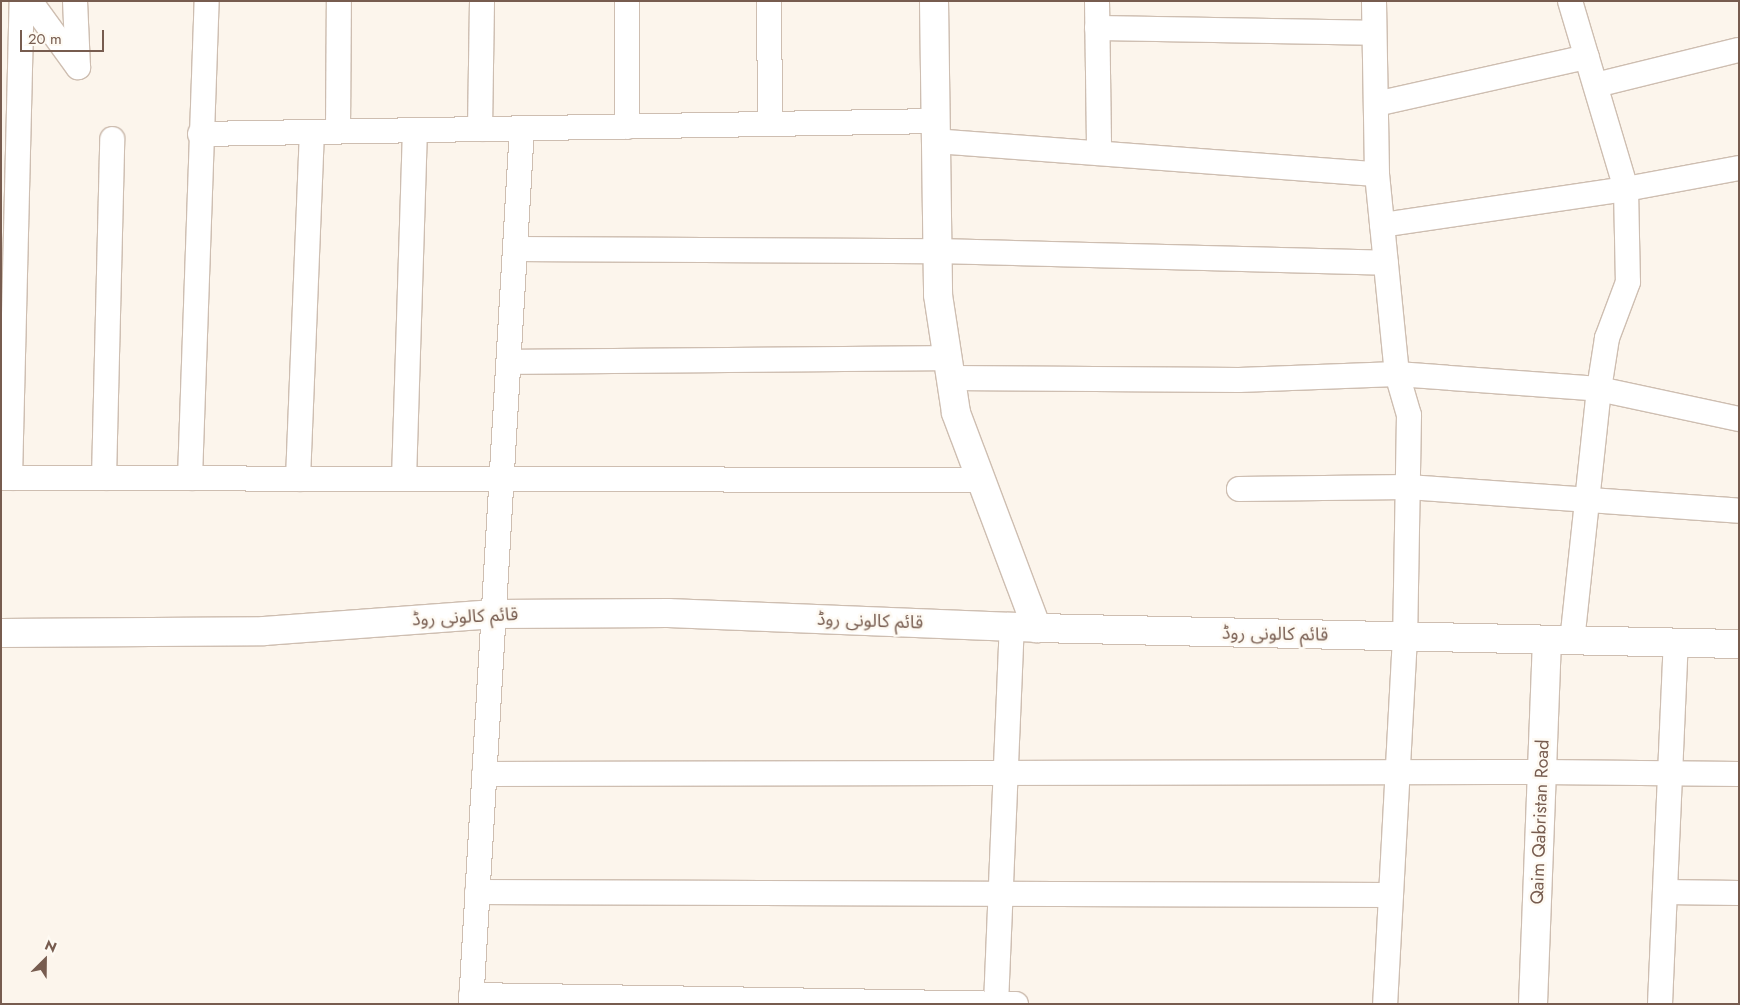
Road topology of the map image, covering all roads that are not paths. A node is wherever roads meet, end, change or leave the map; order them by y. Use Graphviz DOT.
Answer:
graph roads {
  1 [pos="22,1"];
  2 [pos="30,1"];
  3 [pos="76,1"];
  4 [pos="207,1"];
  5 [pos="339,1"];
  6 [pos="482,1"];
  7 [pos="627,1"];
  8 [pos="769,1"];
  9 [pos="934,1"];
  10 [pos="1096,1"];
  11 [pos="1374,1"];
  12 [pos="1570,1"];
  13 [pos="1097,28"];
  14 [pos="1374,33"];
  15 [pos="1739,50"];
  16 [pos="1587,57"];
  17 [pos="1596,85"];
  18 [pos="1376,104"];
  19 [pos="770,124"];
  20 [pos="627,127"];
  21 [pos="522,128"];
  22 [pos="480,129"];
  23 [pos="415,130"];
  24 [pos="935,131"];
  25 [pos="312,132"];
  26 [pos="338,132"];
  27 [pos="200,134"];
  28 [pos="112,140"];
  29 [pos="1099,153"];
  30 [pos="1739,168"];
  31 [pos="1377,174"];
  32 [pos="1626,189"];
  33 [pos="1382,225"];
  34 [pos="516,248"];
  35 [pos="937,252"];
  36 [pos="1386,263"];
  37 [pos="510,362"];
  38 [pos="949,368"];
  39 [pos="1397,374"];
  40 [pos="1599,389"];
  41 [pos="1739,419"];
  42 [pos="6,478"];
  43 [pos="104,478"];
  44 [pos="190,478"];
  45 [pos="298,479"];
  46 [pos="404,479"];
  47 [pos="502,479"];
  48 [pos="981,480"];
  49 [pos="1408,487"];
  50 [pos="1239,488"];
  51 [pos="1586,498"];
  52 [pos="1739,511"];
  53 [pos="494,614"];
  54 [pos="1025,627"];
  55 [pos="1,633"];
  56 [pos="1405,637"];
  57 [pos="1560,640"];
  58 [pos="1676,643"];
  59 [pos="1739,644"];
  60 [pos="1398,772"];
  61 [pos="1542,772"];
  62 [pos="1006,773"];
  63 [pos="484,774"];
  64 [pos="1670,774"];
  65 [pos="1739,774"];
  66 [pos="477,892"];
  67 [pos="1665,892"];
  68 [pos="1739,893"];
  69 [pos="1000,894"];
  70 [pos="1391,895"];
  71 [pos="471,999"];
  72 [pos="996,1004"];
  73 [pos="1016,1004"];
  74 [pos="1385,1004"];
  75 [pos="1533,1004"];
  76 [pos="1660,1004"];
  1 -- 42 [label="street"];
  2 -- 3 [label="street"];
  4 -- 27 [label="street"];
  5 -- 26 [label="street"];
  6 -- 22 [label="street"];
  7 -- 20 [label="street"];
  8 -- 19 [label="street"];
  9 -- 24 [label="street"];
  10 -- 13 [label="street"];
  11 -- 14 [label="street"];
  12 -- 16 [label="street"];
  13 -- 14 [label="street"];
  13 -- 29 [label="street"];
  14 -- 18 [label="street"];
  15 -- 17 [label="street"];
  16 -- 17 [label="street"];
  16 -- 18 [label="street"];
  17 -- 32 [label="street"];
  18 -- 31 [label="street"];
  19 -- 20 [label="street"];
  19 -- 24 [label="street"];
  20 -- 21 [label="street"];
  21 -- 22 [label="street"];
  21 -- 34 [label="street"];
  22 -- 23 [label="street"];
  23 -- 26 [label="street"];
  23 -- 46 [label="street"];
  24 -- 29 [label="street"];
  24 -- 35 [label="street"];
  25 -- 26 [label="street"];
  25 -- 27 [label="street"];
  25 -- 45 [label="street"];
  27 -- 44 [label="street"];
  28 -- 43 [label="street"];
  29 -- 31 [label="street"];
  30 -- 32 [label="street"];
  31 -- 33 [label="street"];
  32 -- 33 [label="street"];
  32 -- 40 [label="street"];
  33 -- 36 [label="street"];
  34 -- 35 [label="street"];
  34 -- 37 [label="street"];
  35 -- 36 [label="street"];
  35 -- 38 [label="street"];
  36 -- 39 [label="street"];
  37 -- 38 [label="street"];
  37 -- 47 [label="street"];
  38 -- 39 [label="street"];
  38 -- 48 [label="street"];
  39 -- 40 [label="street"];
  39 -- 49 [label="street"];
  40 -- 41 [label="street"];
  40 -- 51 [label="street"];
  42 -- 43 [label="street"];
  43 -- 44 [label="street"];
  44 -- 45 [label="street"];
  45 -- 46 [label="street"];
  46 -- 47 [label="street"];
  47 -- 48 [label="street"];
  47 -- 53 [label="street"];
  48 -- 54 [label="street"];
  49 -- 50 [label="street"];
  49 -- 51 [label="street"];
  49 -- 56 [label="street"];
  51 -- 52 [label="street"];
  51 -- 57 [label="street"];
  53 -- 54 [label="street, قائم کالونی روڈ"];
  53 -- 55 [label="street, قائم کالونی روڈ"];
  53 -- 63 [label="street"];
  54 -- 56 [label="street, قائم کالونی روڈ"];
  54 -- 62 [label="street"];
  56 -- 57 [label="street, قائم کالونی روڈ"];
  56 -- 60 [label="street"];
  57 -- 58 [label="street, قائم کالونی روڈ"];
  57 -- 61 [label="street, Qaim Qabristan Road"];
  58 -- 59 [label="street, قائم کالونی روڈ"];
  58 -- 64 [label="street"];
  60 -- 61 [label="street"];
  60 -- 62 [label="street"];
  60 -- 70 [label="street"];
  61 -- 64 [label="street"];
  61 -- 75 [label="street, Qaim Qabristan Road"];
  62 -- 63 [label="street"];
  62 -- 69 [label="street"];
  63 -- 66 [label="street"];
  64 -- 65 [label="street"];
  64 -- 67 [label="street"];
  66 -- 69 [label="street"];
  66 -- 71 [label="street"];
  67 -- 68 [label="street"];
  67 -- 76 [label="street"];
  69 -- 70 [label="street"];
  69 -- 72 [label="street"];
  70 -- 74 [label="street"];
  71 -- 72 [label="street"];
  72 -- 73 [label="street"];
}
